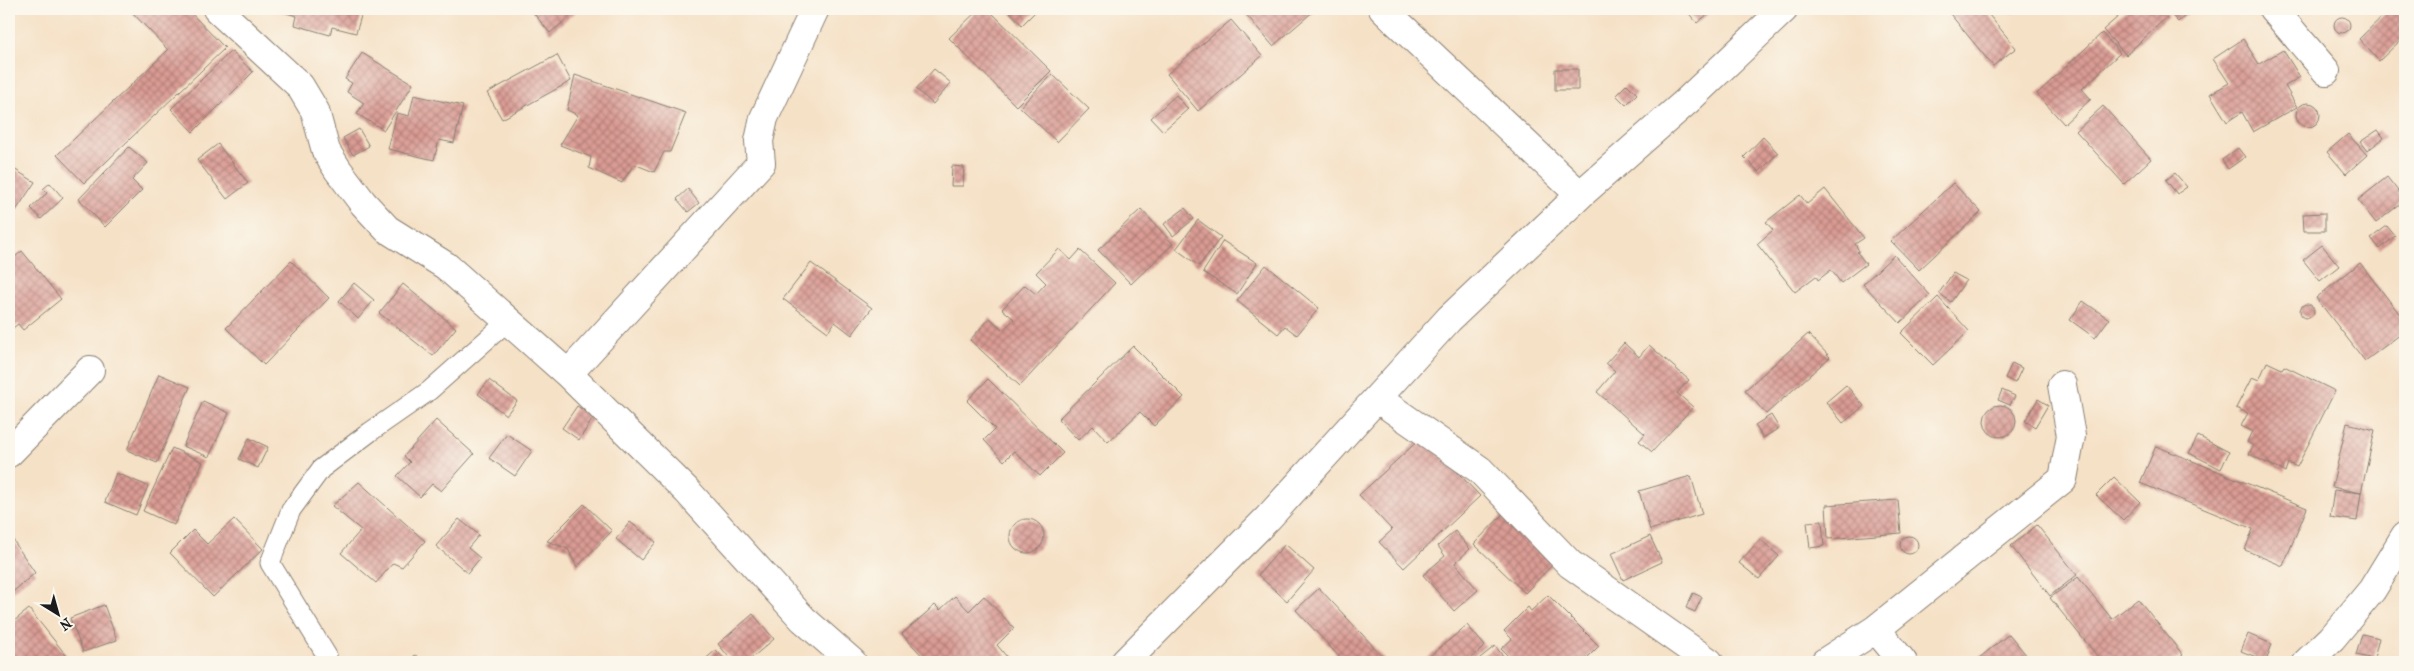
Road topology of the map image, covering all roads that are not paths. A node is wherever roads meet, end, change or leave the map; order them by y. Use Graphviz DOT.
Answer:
graph roads {
  1 [pos="217,9"];
  2 [pos="815,9"];
  3 [pos="1383,9"];
  4 [pos="1784,9"];
  5 [pos="2273,9"];
  6 [pos="2326,71"];
  7 [pos="1580,194"];
  8 [pos="509,320"];
  9 [pos="90,370"];
  10 [pos="568,374"];
  11 [pos="2062,385"];
  12 [pos="1378,399"];
  13 [pos="9,453"];
  14 [pos="2405,536"];
  15 [pos="1876,629"];
  16 [pos="327,656"];
  17 [pos="852,662"];
  18 [pos="1125,662"];
  19 [pos="1709,662"];
  20 [pos="1825,662"];
  21 [pos="1903,662"];
  22 [pos="2307,662"];
  1 -- 8 [label="street"];
  2 -- 10 [label="street"];
  3 -- 7 [label="street"];
  4 -- 7 [label="street"];
  5 -- 6 [label="street"];
  7 -- 12 [label="street"];
  8 -- 10 [label="street"];
  8 -- 16 [label="lane"];
  9 -- 13 [label="street"];
  10 -- 17 [label="street"];
  11 -- 15 [label="street"];
  12 -- 18 [label="street"];
  12 -- 19 [label="street"];
  14 -- 22 [label="street"];
  15 -- 20 [label="street"];
  15 -- 21 [label="street"];
}
